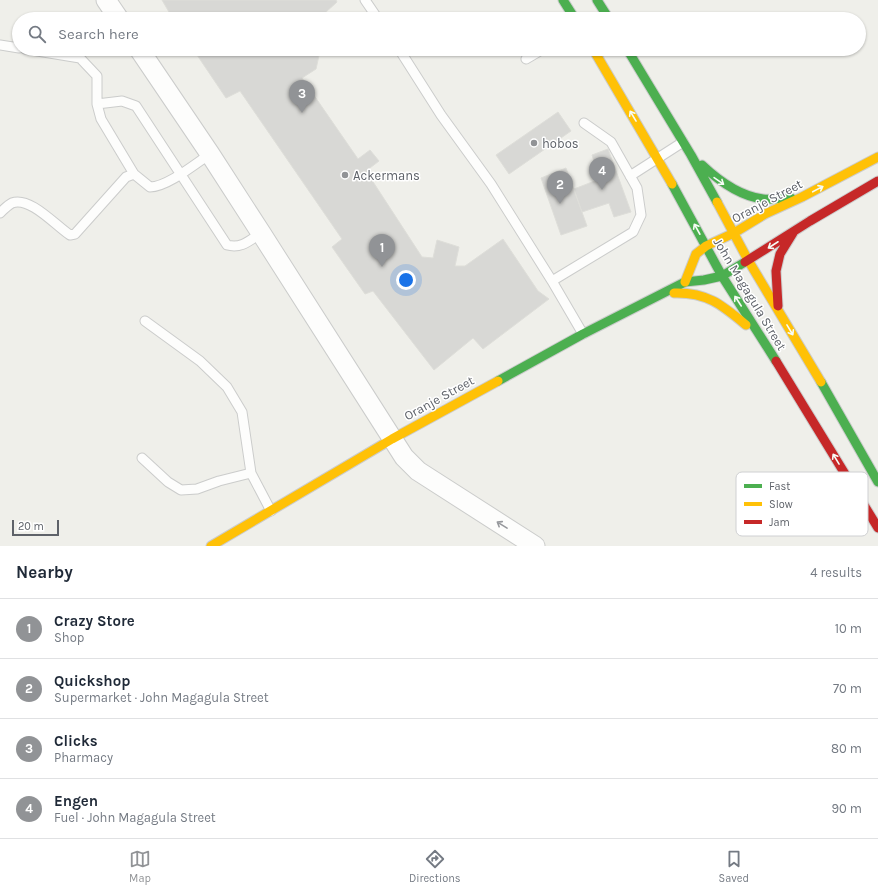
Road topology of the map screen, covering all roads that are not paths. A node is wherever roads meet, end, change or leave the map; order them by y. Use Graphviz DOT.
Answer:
graph roads {
  1 [pos="106,0"];
  2 [pos="365,0"];
  3 [pos="564,0"];
  4 [pos="597,0"];
  5 [pos="114,12"];
  6 [pos="373,12"];
  7 [pos="571,12"];
  8 [pos="604,12"];
  9 [pos="0,45"];
  10 [pos="12,47"];
  11 [pos="68,56"];
  12 [pos="144,56"];
  13 [pos="403,56"];
  14 [pos="531,56"];
  15 [pos="597,56"];
  16 [pos="631,56"];
  17 [pos="526,59"];
  18 [pos="97,104"];
  19 [pos="584,123"];
  20 [pos="683,142"];
  21 [pos="210,154"];
  22 [pos="691,155"];
  23 [pos="878,157"];
  24 [pos="658,158"];
  25 [pos="181,173"];
  26 [pos="134,174"];
  27 [pos="630,176"];
  28 [pos="878,182"];
  29 [pos="802,197"];
  30 [pos="0,213"];
  31 [pos="795,230"];
  32 [pos="261,233"];
  33 [pos="734,233"];
  34 [pos="706,246"];
  35 [pos="748,260"];
  36 [pos="722,276"];
  37 [pos="552,281"];
  38 [pos="685,282"];
  39 [pos="657,295"];
  40 [pos="779,312"];
  41 [pos="145,321"];
  42 [pos="582,334"];
  43 [pos="762,338"];
  44 [pos="392,439"];
  45 [pos="142,458"];
  46 [pos="844,472"];
  47 [pos="252,473"];
  48 [pos="878,482"];
  49 [pos="271,510"];
  50 [pos="868,512"];
  51 [pos="878,528"];
  52 [pos="211,546"];
  53 [pos="535,546"];
  1 -- 5 [label="street"];
  2 -- 6 [label="lane"];
  3 -- 7 [label="street"];
  4 -- 8 [label="street"];
  9 -- 10 [label="lane"];
  11 -- 18 [label="lane"];
  12 -- 21 [label="street"];
  13 -- 37 [label="lane"];
  14 -- 17 [label="lane"];
  24 -- 15 [label="street, John Magagula Street, one-way"];
  16 -- 20 [label="street, John Magagula Street"];
  18 -- 25 [label="lane"];
  18 -- 26 [label="lane"];
  19 -- 27 [label="lane"];
  20 -- 22 [label="street, John Magagula Street"];
  20 -- 24 [label="lane"];
  21 -- 25 [label="lane"];
  21 -- 32 [label="street"];
  22 -- 29 [label="street, one-way"];
  22 -- 33 [label="street, John Magagula Street"];
  29 -- 23 [label="street, Oranje Street, one-way"];
  24 -- 27 [label="lane"];
  34 -- 24 [label="street, John Magagula Street, one-way"];
  25 -- 26 [label="lane"];
  25 -- 32 [label="lane"];
  26 -- 30 [label="lane"];
  27 -- 37 [label="lane"];
  28 -- 31 [label="street, Oranje Street"];
  29 -- 33 [label="street, Oranje Street"];
  31 -- 35 [label="street, Oranje Street, one-way"];
  31 -- 40 [label="street"];
  32 -- 44 [label="street"];
  33 -- 34 [label="street, Oranje Street"];
  33 -- 35 [label="street, John Magagula Street"];
  34 -- 36 [label="street, John Magagula Street"];
  34 -- 38 [label="street, Oranje Street"];
  35 -- 36 [label="street, Oranje Street"];
  35 -- 40 [label="street, John Magagula Street"];
  36 -- 38 [label="street, Oranje Street"];
  43 -- 36 [label="street, John Magagula Street, one-way"];
  37 -- 42 [label="lane"];
  38 -- 39 [label="street, Oranje Street"];
  39 -- 42 [label="street, Oranje Street"];
  39 -- 43 [label="street"];
  40 -- 48 [label="street, John Magagula Street, one-way"];
  41 -- 47 [label="lane"];
  42 -- 44 [label="street, Oranje Street"];
  46 -- 43 [label="street, John Magagula Street, one-way"];
  44 -- 49 [label="street, Oranje Street"];
  53 -- 44 [label="street, one-way"];
  45 -- 47 [label="lane"];
  47 -- 49 [label="lane"];
  49 -- 52 [label="street, Oranje Street"];
  51 -- 50 [label="street, John Magagula Street, one-way"];
}
